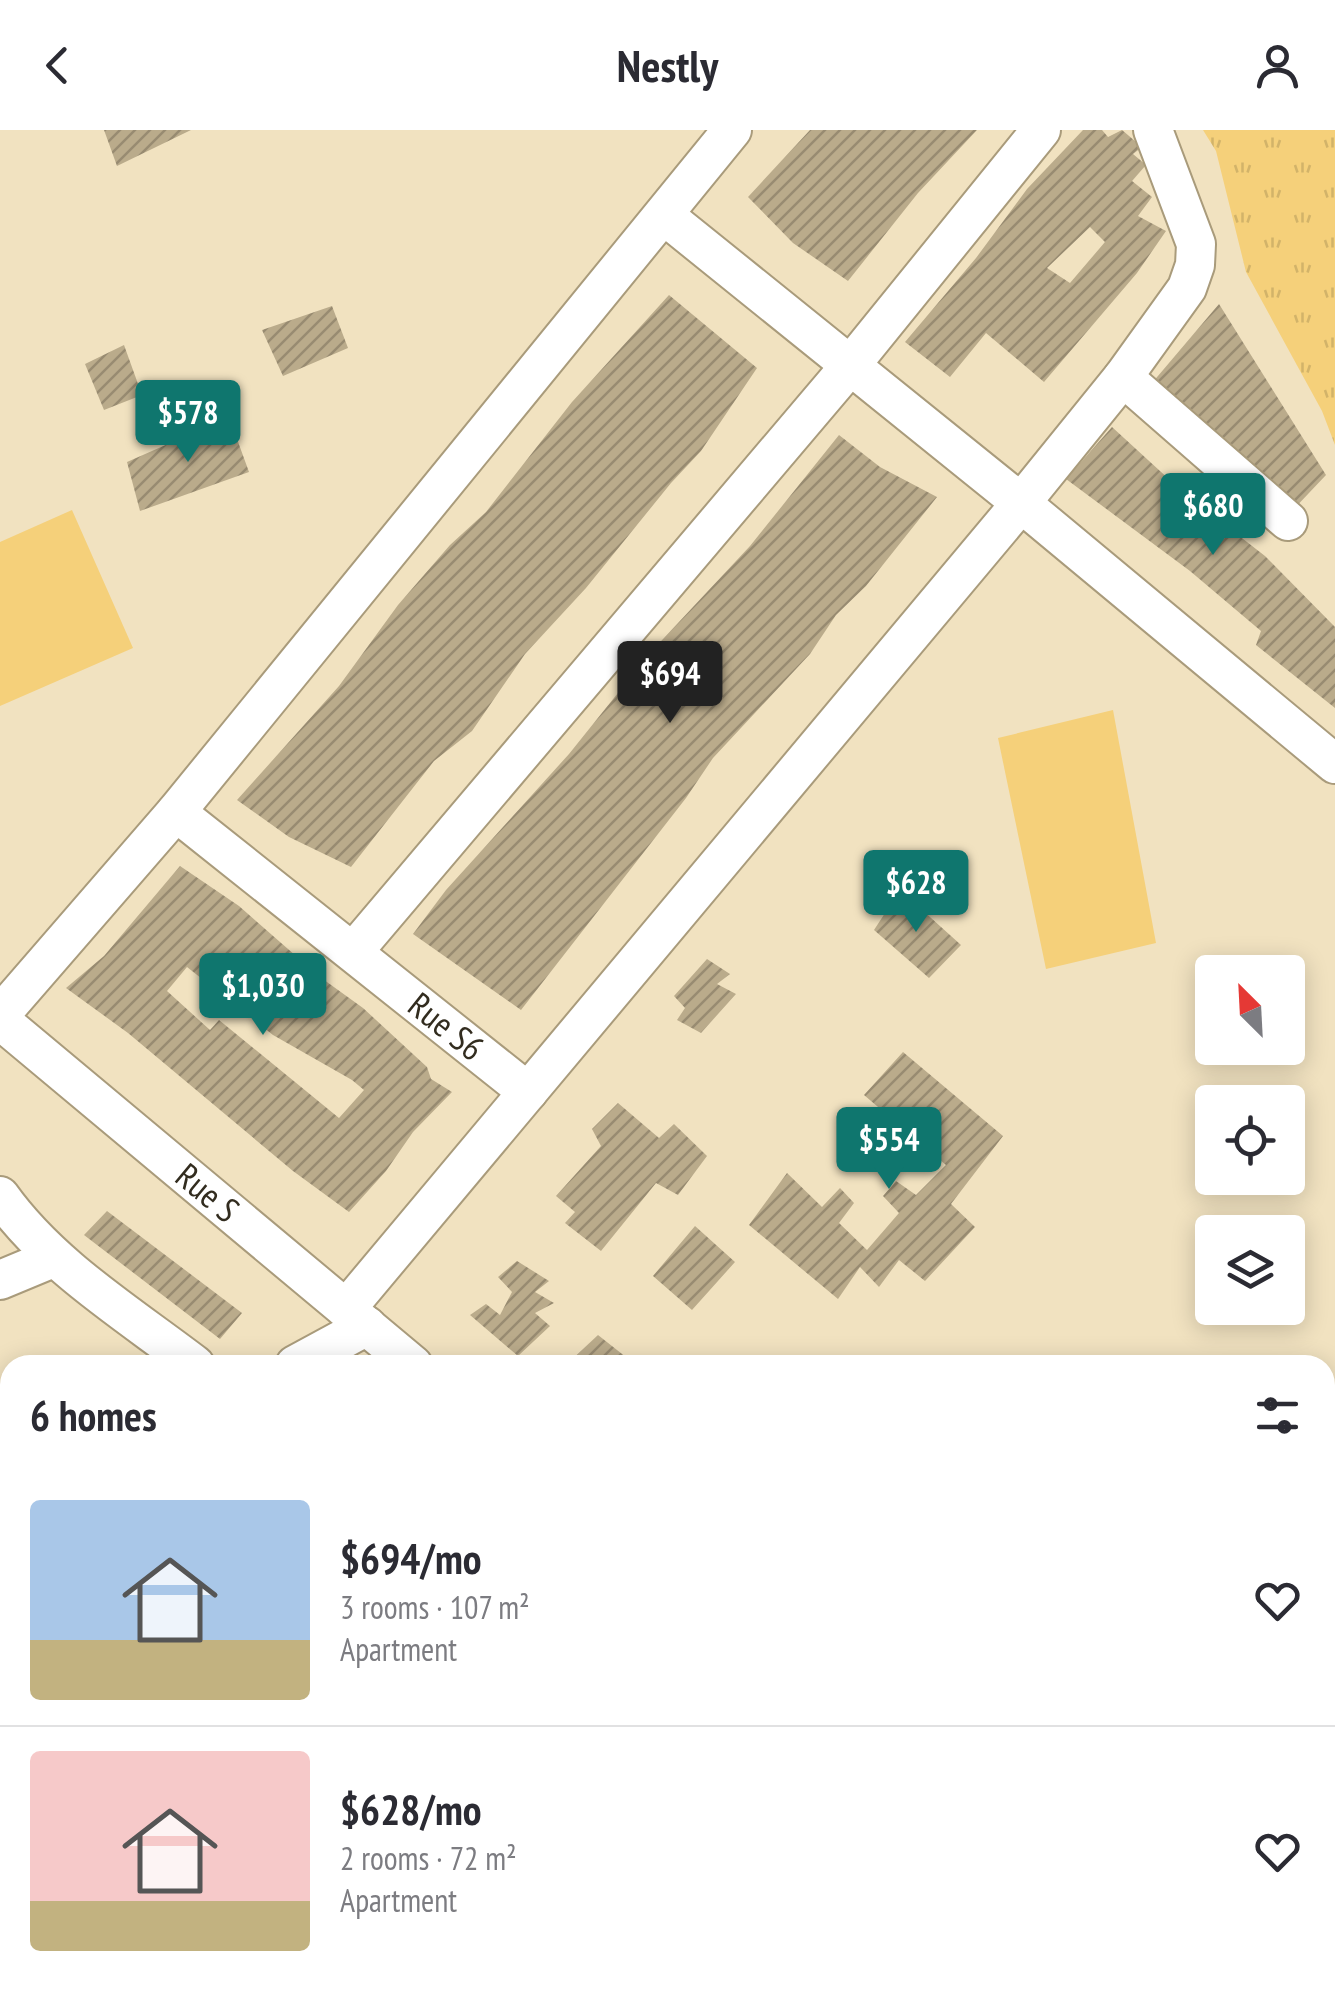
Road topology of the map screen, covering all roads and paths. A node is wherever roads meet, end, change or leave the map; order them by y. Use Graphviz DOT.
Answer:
graph roads {
  1 [pos="732,130"];
  2 [pos="1040,130"];
  3 [pos="1153,130"];
  4 [pos="665,216"];
  5 [pos="849,367"];
  6 [pos="1123,377"];
  7 [pos="1021,502"];
  8 [pos="1288,521"];
  9 [pos="1335,764"];
  10 [pos="176,812"];
  11 [pos="353,952"];
  12 [pos="0,1017"];
  13 [pos="528,1092"];
  14 [pos="0,1196"];
  15 [pos="54,1258"];
  16 [pos="0,1280"];
  17 [pos="357,1317"];
  18 [pos="181,1355"];
  19 [pos="307,1355"];
  20 [pos="401,1355"];
  1 -- 4 [label="street"];
  2 -- 5 [label="street"];
  3 -- 6 [label="street"];
  4 -- 5 [label="street"];
  4 -- 10 [label="street"];
  5 -- 7 [label="street"];
  5 -- 11 [label="street"];
  6 -- 7 [label="street"];
  6 -- 8 [label="street"];
  7 -- 9 [label="street"];
  7 -- 13 [label="street"];
  10 -- 11 [label="street, Rue S6"];
  10 -- 12 [label="street"];
  11 -- 13 [label="street, Rue S6"];
  12 -- 17 [label="street, Rue S"];
  13 -- 17 [label="street"];
  14 -- 15 [label="street"];
  15 -- 16 [label="street"];
  15 -- 18 [label="street"];
  17 -- 19 [label="street"];
  17 -- 20 [label="street, Rue S"];
}
